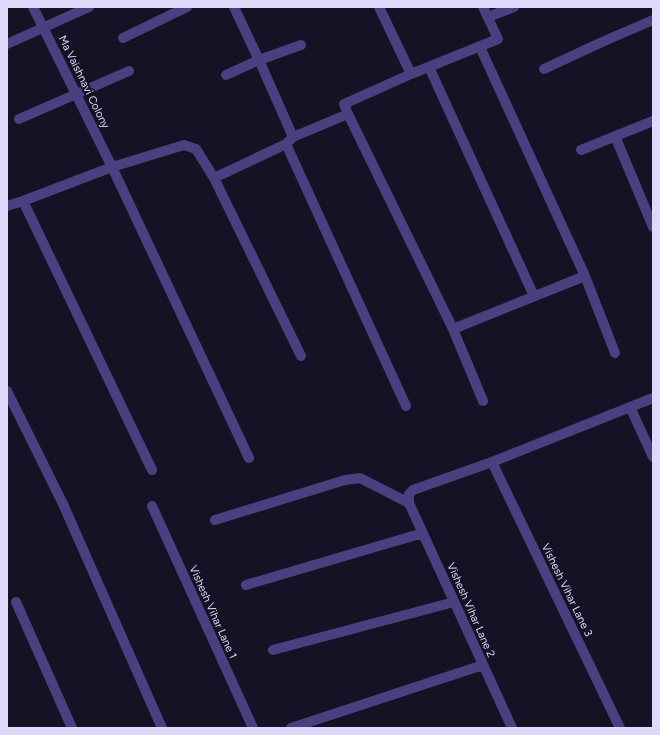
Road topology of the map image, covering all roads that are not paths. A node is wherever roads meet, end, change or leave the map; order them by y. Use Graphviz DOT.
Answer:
graph roads {
  1 [pos="34,7"];
  2 [pos="89,7"];
  3 [pos="187,7"];
  4 [pos="234,7"];
  5 [pos="379,7"];
  6 [pos="483,7"];
  7 [pos="514,7"];
  8 [pos="488,17"];
  9 [pos="653,20"];
  10 [pos="43,27"];
  11 [pos="123,38"];
  12 [pos="7,44"];
  13 [pos="301,45"];
  14 [pos="480,47"];
  15 [pos="259,60"];
  16 [pos="429,67"];
  17 [pos="544,69"];
  18 [pos="129,70"];
  19 [pos="411,74"];
  20 [pos="226,75"];
  21 [pos="76,94"];
  22 [pos="348,114"];
  23 [pos="19,119"];
  24 [pos="653,121"];
  25 [pos="615,136"];
  26 [pos="290,141"];
  27 [pos="581,150"];
  28 [pos="112,167"];
  29 [pos="214,178"];
  30 [pos="23,201"];
  31 [pos="7,206"];
  32 [pos="653,227"];
  33 [pos="584,276"];
  34 [pos="534,296"];
  35 [pos="453,329"];
  36 [pos="615,353"];
  37 [pos="301,356"];
  38 [pos="7,391"];
  39 [pos="653,398"];
  40 [pos="483,401"];
  41 [pos="406,406"];
  42 [pos="630,407"];
  43 [pos="653,457"];
  44 [pos="249,458"];
  45 [pos="492,462"];
  46 [pos="152,470"];
  47 [pos="409,503"];
  48 [pos="152,506"];
  49 [pos="215,520"];
  50 [pos="423,533"];
  51 [pos="246,585"];
  52 [pos="16,602"];
  53 [pos="454,602"];
  54 [pos="273,650"];
  55 [pos="483,665"];
  56 [pos="72,728"];
  57 [pos="162,728"];
  58 [pos="253,728"];
  59 [pos="291,728"];
  60 [pos="512,728"];
  61 [pos="620,728"];
  1 -- 10 [label="street, Ma Vaishnavi Colony"];
  2 -- 10 [label="street"];
  3 -- 11 [label="street"];
  4 -- 15 [label="street"];
  5 -- 19 [label="street"];
  6 -- 8 [label="street"];
  7 -- 8 [label="street"];
  8 -- 14 [label="street"];
  9 -- 17 [label="street"];
  10 -- 12 [label="street"];
  10 -- 21 [label="street, Ma Vaishnavi Colony"];
  13 -- 15 [label="street"];
  14 -- 16 [label="street"];
  14 -- 33 [label="street"];
  15 -- 20 [label="street"];
  15 -- 26 [label="street"];
  16 -- 19 [label="street"];
  16 -- 34 [label="street"];
  18 -- 21 [label="street"];
  19 -- 22 [label="street"];
  21 -- 23 [label="street"];
  21 -- 28 [label="street, Ma Vaishnavi Colony"];
  22 -- 26 [label="street"];
  22 -- 35 [label="street"];
  24 -- 25 [label="street"];
  25 -- 27 [label="street"];
  25 -- 32 [label="street"];
  26 -- 29 [label="street"];
  26 -- 41 [label="street"];
  28 -- 29 [label="street"];
  28 -- 30 [label="street"];
  28 -- 44 [label="street, Ma Vaishnavi Colony"];
  29 -- 37 [label="street"];
  30 -- 31 [label="street"];
  30 -- 46 [label="street"];
  33 -- 34 [label="street"];
  33 -- 36 [label="street"];
  34 -- 35 [label="street"];
  35 -- 40 [label="street"];
  38 -- 57 [label="street"];
  39 -- 42 [label="street"];
  42 -- 43 [label="street"];
  42 -- 45 [label="street"];
  45 -- 47 [label="street"];
  45 -- 61 [label="street, Vishesh Vihar Lane 3"];
  47 -- 49 [label="street"];
  47 -- 50 [label="street, Vishesh Vihar Lane 2"];
  48 -- 58 [label="street, Vishesh Vihar Lane 1"];
  50 -- 51 [label="street"];
  50 -- 53 [label="street, Vishesh Vihar Lane 2"];
  52 -- 56 [label="street"];
  53 -- 54 [label="street"];
  53 -- 55 [label="street, Vishesh Vihar Lane 2"];
  55 -- 59 [label="street"];
  55 -- 60 [label="street, Vishesh Vihar Lane 2"];
}
